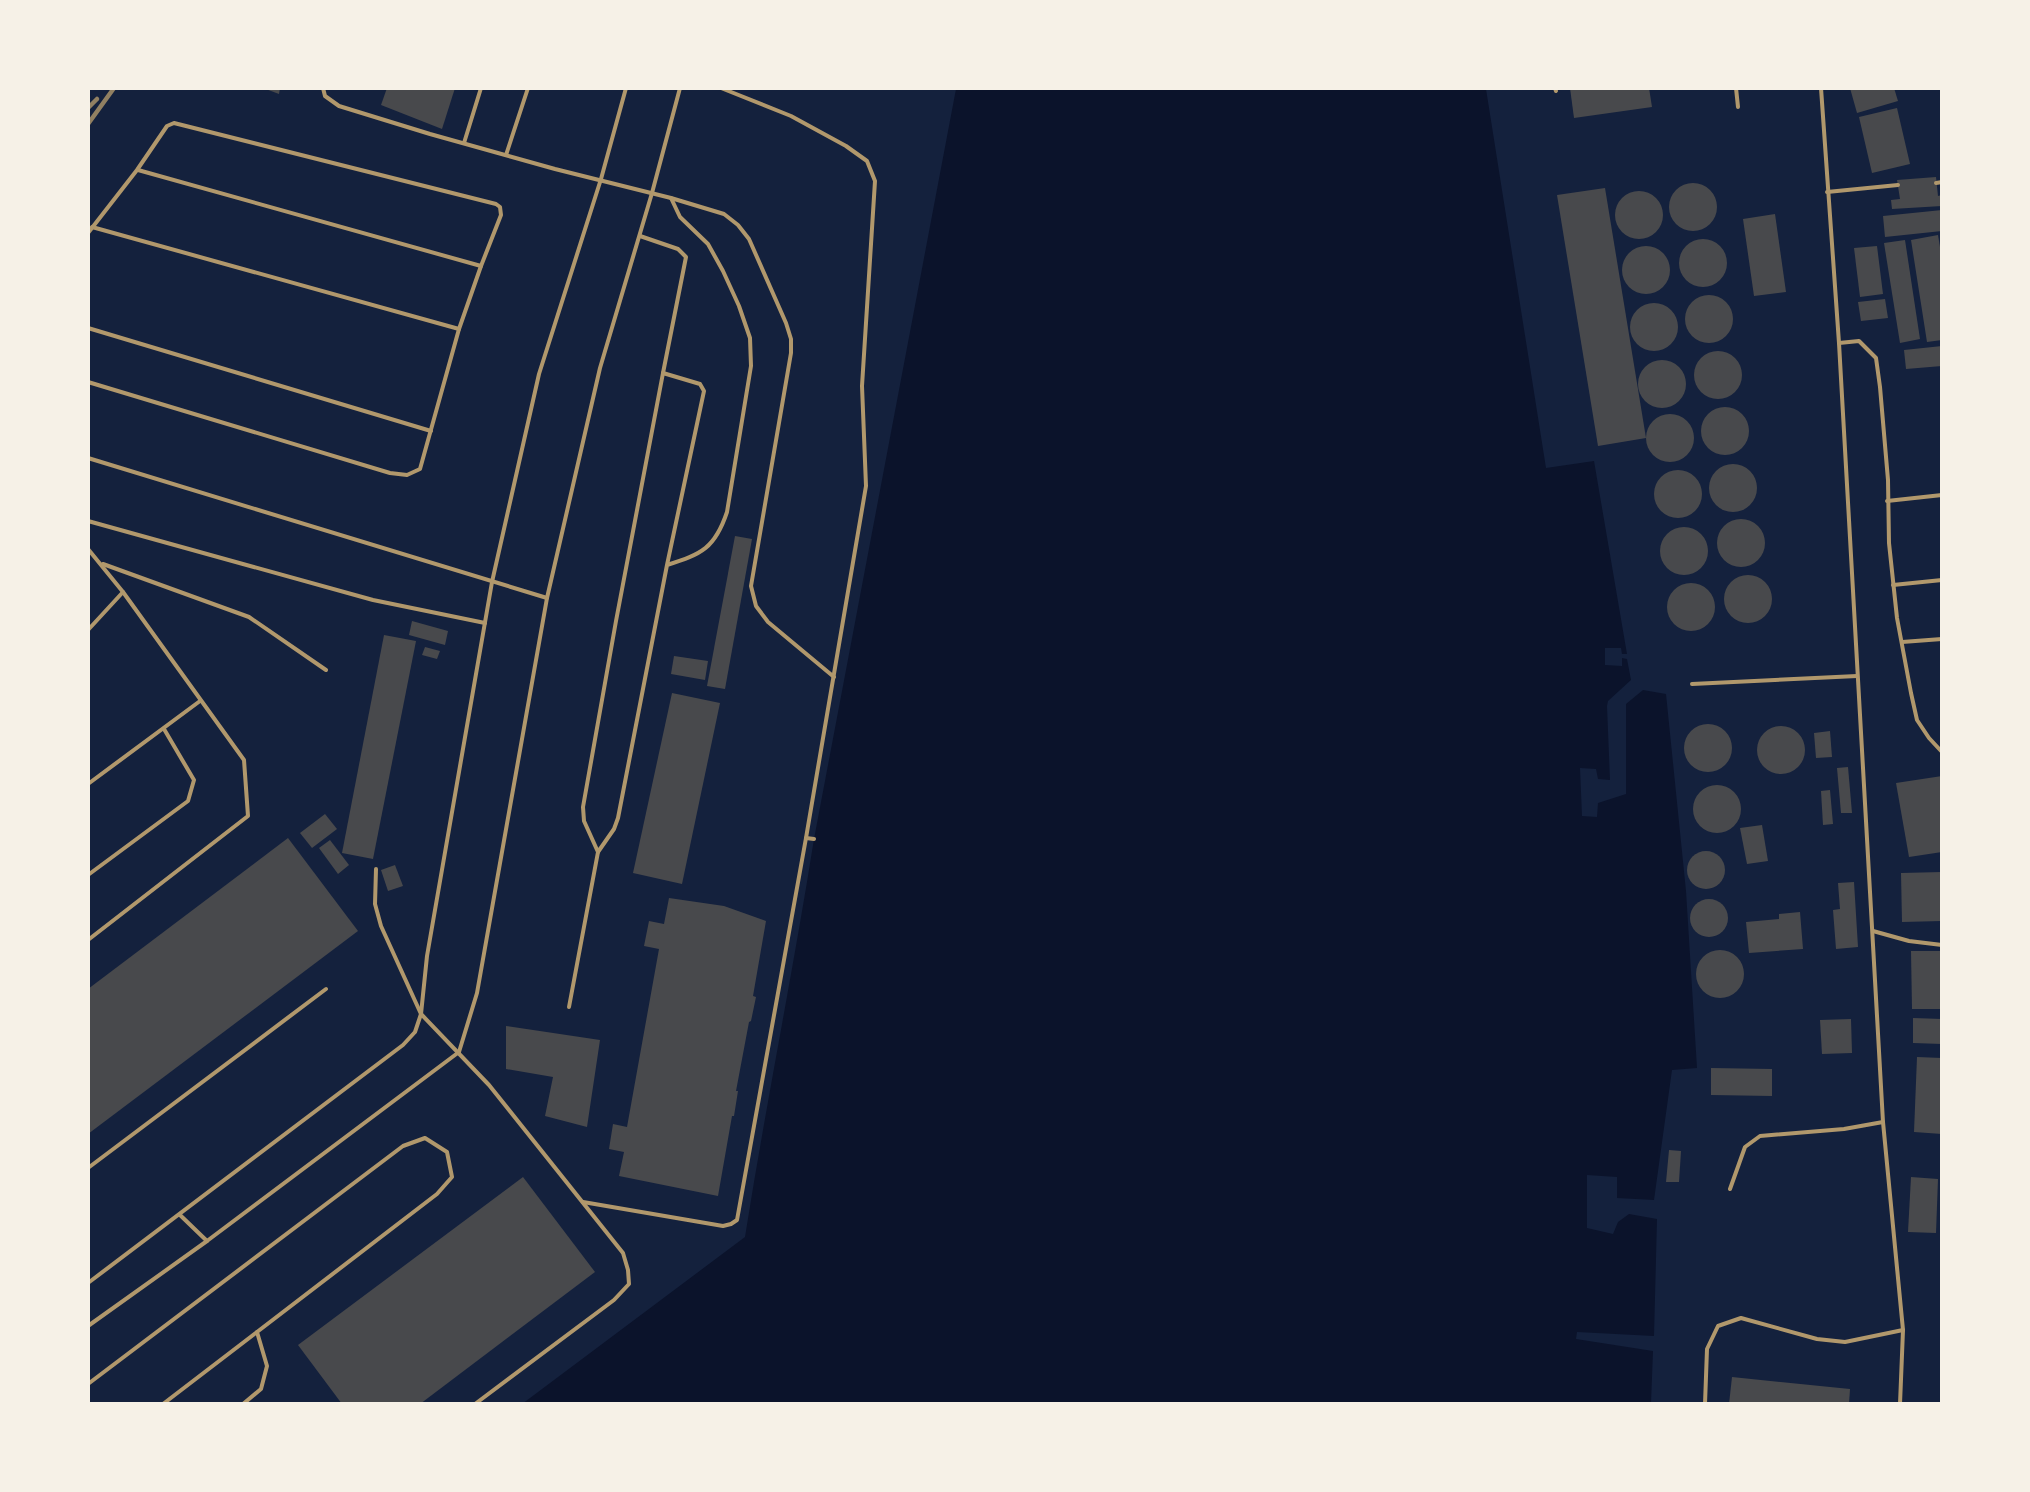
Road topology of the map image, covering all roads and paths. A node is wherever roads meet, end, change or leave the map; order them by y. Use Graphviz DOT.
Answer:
graph roads {
  1 [pos="323,88"];
  2 [pos="481,88"];
  3 [pos="528,88"];
  4 [pos="626,88"];
  5 [pos="680,88"];
  6 [pos="721,88"];
  7 [pos="1736,88"];
  8 [pos="1821,88"];
  9 [pos="1738,107"];
  10 [pos="464,143"];
  11 [pos="506,155"];
  12 [pos="137,170"];
  13 [pos="601,179"];
  14 [pos="1898,185"];
  15 [pos="1827,192"];
  16 [pos="652,193"];
  17 [pos="671,198"];
  18 [pos="92,227"];
  19 [pos="88,233"];
  20 [pos="640,236"];
  21 [pos="481,266"];
  22 [pos="88,328"];
  23 [pos="459,329"];
  24 [pos="1839,343"];
  25 [pos="663,372"];
  26 [pos="88,382"];
  27 [pos="431,430"];
  28 [pos="88,458"];
  29 [pos="1941,495"];
  30 [pos="1887,501"];
  31 [pos="88,521"];
  32 [pos="88,549"];
  33 [pos="102,564"];
  34 [pos="667,565"];
  35 [pos="1941,580"];
  36 [pos="492,582"];
  37 [pos="1893,585"];
  38 [pos="123,592"];
  39 [pos="546,598"];
  40 [pos="485,623"];
  41 [pos="88,630"];
  42 [pos="1941,639"];
  43 [pos="1902,642"];
  44 [pos="326,670"];
  45 [pos="1857,676"];
  46 [pos="834,677"];
  47 [pos="1692,684"];
  48 [pos="200,701"];
  49 [pos="164,729"];
  50 [pos="1941,752"];
  51 [pos="88,784"];
  52 [pos="806,838"];
  53 [pos="814,839"];
  54 [pos="598,852"];
  55 [pos="376,869"];
  56 [pos="88,875"];
  57 [pos="1873,931"];
  58 [pos="88,940"];
  59 [pos="1941,945"];
  60 [pos="326,989"];
  61 [pos="569,1006"];
  62 [pos="421,1014"];
  63 [pos="459,1052"];
  64 [pos="1883,1122"];
  65 [pos="88,1168"];
  66 [pos="1730,1189"];
  67 [pos="582,1202"];
  68 [pos="180,1215"];
  69 [pos="207,1241"];
  70 [pos="88,1283"];
  71 [pos="88,1326"];
  72 [pos="1903,1330"];
  73 [pos="257,1332"];
  74 [pos="88,1384"];
  75 [pos="163,1404"];
  76 [pos="243,1404"];
  77 [pos="475,1404"];
  78 [pos="1705,1404"];
  79 [pos="1900,1404"];
  1 -- 10 [label="lane"];
  2 -- 10 [label="lane"];
  3 -- 11 [label="lane"];
  4 -- 13 [label="lane"];
  5 -- 16 [label="lane"];
  6 -- 46 [label="lane"];
  7 -- 9 [label="lane"];
  8 -- 15 [label="lane"];
  10 -- 11 [label="lane"];
  11 -- 13 [label="lane"];
  12 -- 18 [label="lane"];
  12 -- 21 [label="lane"];
  12 -- 21 [label="lane"];
  13 -- 16 [label="lane"];
  13 -- 36 [label="lane"];
  14 -- 15 [label="lane"];
  15 -- 24 [label="lane"];
  16 -- 17 [label="lane"];
  16 -- 20 [label="lane"];
  17 -- 34 [label="lane"];
  17 -- 46 [label="lane"];
  18 -- 19 [label="lane"];
  18 -- 23 [label="lane"];
  20 -- 25 [label="lane"];
  20 -- 39 [label="lane"];
  21 -- 23 [label="lane"];
  22 -- 27 [label="lane"];
  23 -- 27 [label="lane"];
  24 -- 30 [label="lane"];
  24 -- 45 [label="lane"];
  25 -- 34 [label="lane"];
  25 -- 54 [label="lane"];
  26 -- 27 [label="lane"];
  28 -- 36 [label="lane"];
  29 -- 30 [label="lane"];
  30 -- 37 [label="lane"];
  31 -- 40 [label="lane"];
  32 -- 33 [label="lane"];
  33 -- 38 [label="lane"];
  33 -- 44 [label="lane"];
  34 -- 54 [label="lane"];
  35 -- 37 [label="lane"];
  36 -- 39 [label="lane"];
  36 -- 40 [label="lane"];
  37 -- 43 [label="lane"];
  38 -- 41 [label="lane"];
  38 -- 48 [label="lane"];
  39 -- 63 [label="lane"];
  40 -- 62 [label="lane"];
  42 -- 43 [label="lane"];
  43 -- 50 [label="lane"];
  45 -- 47 [label="lane"];
  45 -- 57 [label="lane"];
  46 -- 52 [label="lane"];
  48 -- 49 [label="lane"];
  48 -- 58 [label="lane"];
  49 -- 51 [label="lane"];
  49 -- 56 [label="lane"];
  52 -- 53 [label="lane"];
  52 -- 67 [label="lane"];
  54 -- 61 [label="lane"];
  55 -- 62 [label="lane"];
  57 -- 59 [label="lane"];
  57 -- 64 [label="lane"];
  60 -- 65 [label="lane"];
  62 -- 63 [label="lane"];
  62 -- 68 [label="lane"];
  63 -- 67 [label="lane"];
  63 -- 69 [label="lane"];
  64 -- 66 [label="lane"];
  64 -- 72 [label="lane"];
  67 -- 77 [label="lane"];
  68 -- 69 [label="lane"];
  68 -- 70 [label="lane"];
  69 -- 71 [label="lane"];
  72 -- 78 [label="lane"];
  72 -- 79 [label="lane"];
  73 -- 74 [label="lane"];
  73 -- 75 [label="lane"];
  73 -- 76 [label="lane"];
}
